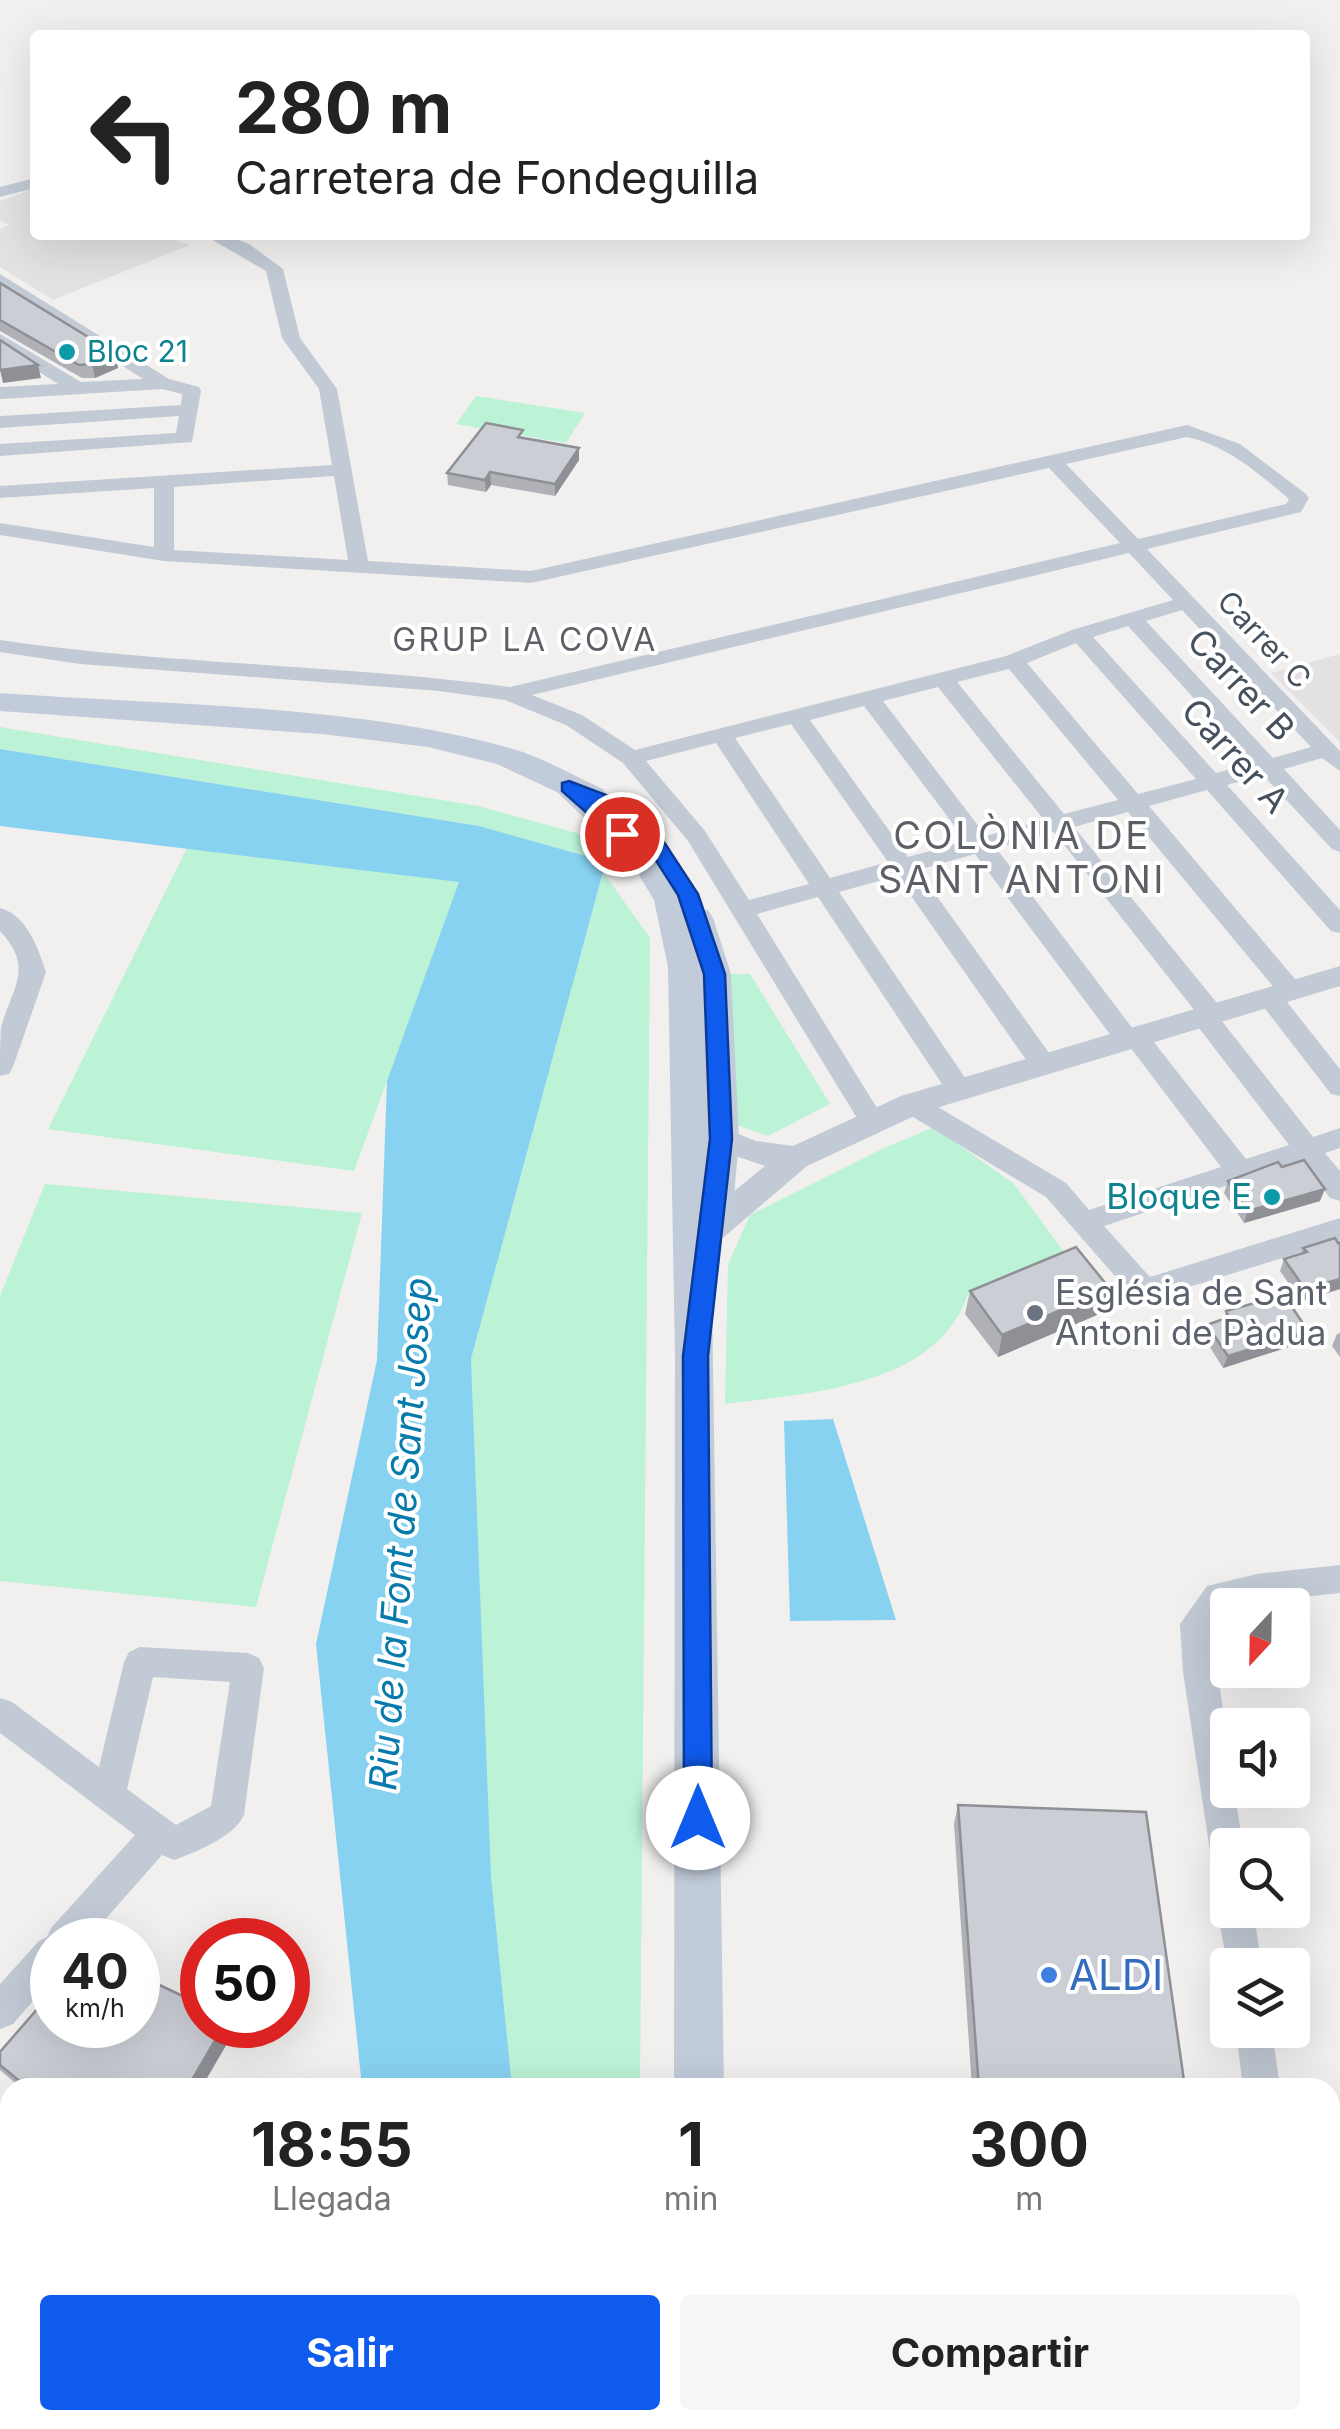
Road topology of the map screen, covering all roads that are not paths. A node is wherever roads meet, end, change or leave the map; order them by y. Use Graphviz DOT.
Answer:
graph roads {
  1 [pos="30,184"];
  2 [pos="0,192"];
  3 [pos="224,240"];
  4 [pos="0,279"];
  5 [pos="0,339"];
  6 [pos="162,383"];
  7 [pos="77,388"];
  8 [pos="0,393"];
  9 [pos="189,410"];
  10 [pos="0,422"];
  11 [pos="0,450"];
  12 [pos="1053,461"];
  13 [pos="342,470"];
  14 [pos="164,482"];
  15 [pos="5,495"];
  16 [pos="0,529"];
  17 [pos="1134,546"];
  18 [pos="164,555"];
  19 [pos="358,567"];
  20 [pos="1186,602"];
  21 [pos="1132,618"];
  22 [pos="1079,634"];
  23 [pos="0,646"];
  24 [pos="1014,661"];
  25 [pos="943,679"];
  26 [pos="510,694"];
  27 [pos="870,698"];
  28 [pos="0,702"];
  29 [pos="796,716"];
  30 [pos="722,735"];
  31 [pos="1334,757"];
  32 [pos="631,758"];
  33 [pos="1268,766"];
  34 [pos="1212,782"];
  35 [pos="569,787"];
  36 [pos="1134,803"];
  37 [pos="1059,824"];
  38 [pos="1340,844"];
  39 [pos="981,845"];
  40 [pos="903,866"];
  41 [pos="825,888"];
  42 [pos="743,910"];
  43 [pos="0,916"];
  44 [pos="1340,925"];
  45 [pos="1338,980"];
  46 [pos="1280,994"];
  47 [pos="1208,1015"];
  48 [pos="1132,1038"];
  49 [pos="689,1051"];
  50 [pos="1044,1064"];
  51 [pos="0,1067"];
  52 [pos="1340,1087"];
  53 [pos="959,1089"];
  54 [pos="912,1104"];
  55 [pos="872,1122"];
  56 [pos="1340,1138"];
  57 [pos="1307,1149"];
  58 [pos="753,1158"];
  59 [pos="1240,1171"];
  60 [pos="1340,1191"];
  61 [pos="692,1192"];
  62 [pos="1087,1221"];
  63 [pos="712,1228"];
  64 [pos="1340,1229"];
  65 [pos="696,1356"];
  66 [pos="1340,1579"];
  67 [pos="0,1713"];
  68 [pos="108,1795"];
  69 [pos="1223,1828"];
  70 [pos="159,1834"];
  71 [pos="84,1918"];
  72 [pos="30,1977"];
  73 [pos="0,2011"];
  74 [pos="1256,2048"];
  75 [pos="699,2078"];
  76 [pos="1261,2078"];
  1 -- 2 [label="street"];
  3 -- 13 [label="street"];
  4 -- 6 [label="street"];
  5 -- 7 [label="street"];
  6 -- 7 [label="street"];
  6 -- 9 [label="street"];
  7 -- 8 [label="street"];
  9 -- 10 [label="street"];
  9 -- 11 [label="street"];
  12 -- 17 [label="street, Carrer C"];
  12 -- 17 [label="street"];
  12 -- 19 [label="street"];
  13 -- 14 [label="street"];
  13 -- 19 [label="street"];
  14 -- 15 [label="street"];
  14 -- 18 [label="street"];
  16 -- 18 [label="street"];
  17 -- 20 [label="street, Carrer C"];
  17 -- 26 [label="street"];
  18 -- 19 [label="street"];
  20 -- 21 [label="street"];
  20 -- 31 [label="street, Carrer C"];
  21 -- 22 [label="street"];
  21 -- 33 [label="street, Carrer B"];
  22 -- 24 [label="street"];
  22 -- 34 [label="street, Carrer A"];
  23 -- 26 [label="street"];
  24 -- 25 [label="street"];
  24 -- 36 [label="street"];
  25 -- 27 [label="street"];
  25 -- 37 [label="street"];
  26 -- 32 [label="street"];
  27 -- 29 [label="street"];
  27 -- 39 [label="street"];
  28 -- 35 [label="main road"];
  29 -- 30 [label="street"];
  29 -- 40 [label="street"];
  30 -- 32 [label="street"];
  30 -- 41 [label="street"];
  31 -- 33 [label="street"];
  32 -- 42 [label="street"];
  33 -- 34 [label="street"];
  33 -- 38 [label="street, Carrer B"];
  34 -- 36 [label="street"];
  34 -- 44 [label="street, Carrer A"];
  35 -- 49 [label="main road"];
  35 -- 58 [label="main road"];
  36 -- 37 [label="street"];
  36 -- 46 [label="street"];
  37 -- 39 [label="street"];
  37 -- 47 [label="street"];
  39 -- 40 [label="street"];
  39 -- 48 [label="street"];
  40 -- 41 [label="street"];
  40 -- 50 [label="street"];
  41 -- 42 [label="street"];
  41 -- 53 [label="street"];
  42 -- 55 [label="street"];
  43 -- 51 [label="street"];
  45 -- 46 [label="street"];
  46 -- 47 [label="street"];
  46 -- 52 [label="street"];
  47 -- 48 [label="street"];
  47 -- 57 [label="street"];
  48 -- 50 [label="street"];
  48 -- 59 [label="street"];
  49 -- 58 [label="street"];
  49 -- 61 [label="main road"];
  50 -- 53 [label="street"];
  53 -- 54 [label="street"];
  54 -- 55 [label="street"];
  54 -- 62 [label="street"];
  55 -- 58 [label="street"];
  56 -- 57 [label="street"];
  57 -- 59 [label="street"];
  57 -- 60 [label="street"];
  58 -- 61 [label="street"];
  58 -- 63 [label="main road"];
  58 -- 63 [label="street"];
  59 -- 62 [label="street"];
  61 -- 65 [label="main road"];
  62 -- 64 [label="street"];
  63 -- 65 [label="main road"];
  65 -- 75 [label="main road"];
  66 -- 69 [label="street"];
  67 -- 68 [label="street"];
  68 -- 70 [label="street"];
  68 -- 70 [label="street"];
  70 -- 71 [label="street"];
  72 -- 73 [label="street"];
  74 -- 76 [label="street"];
}
